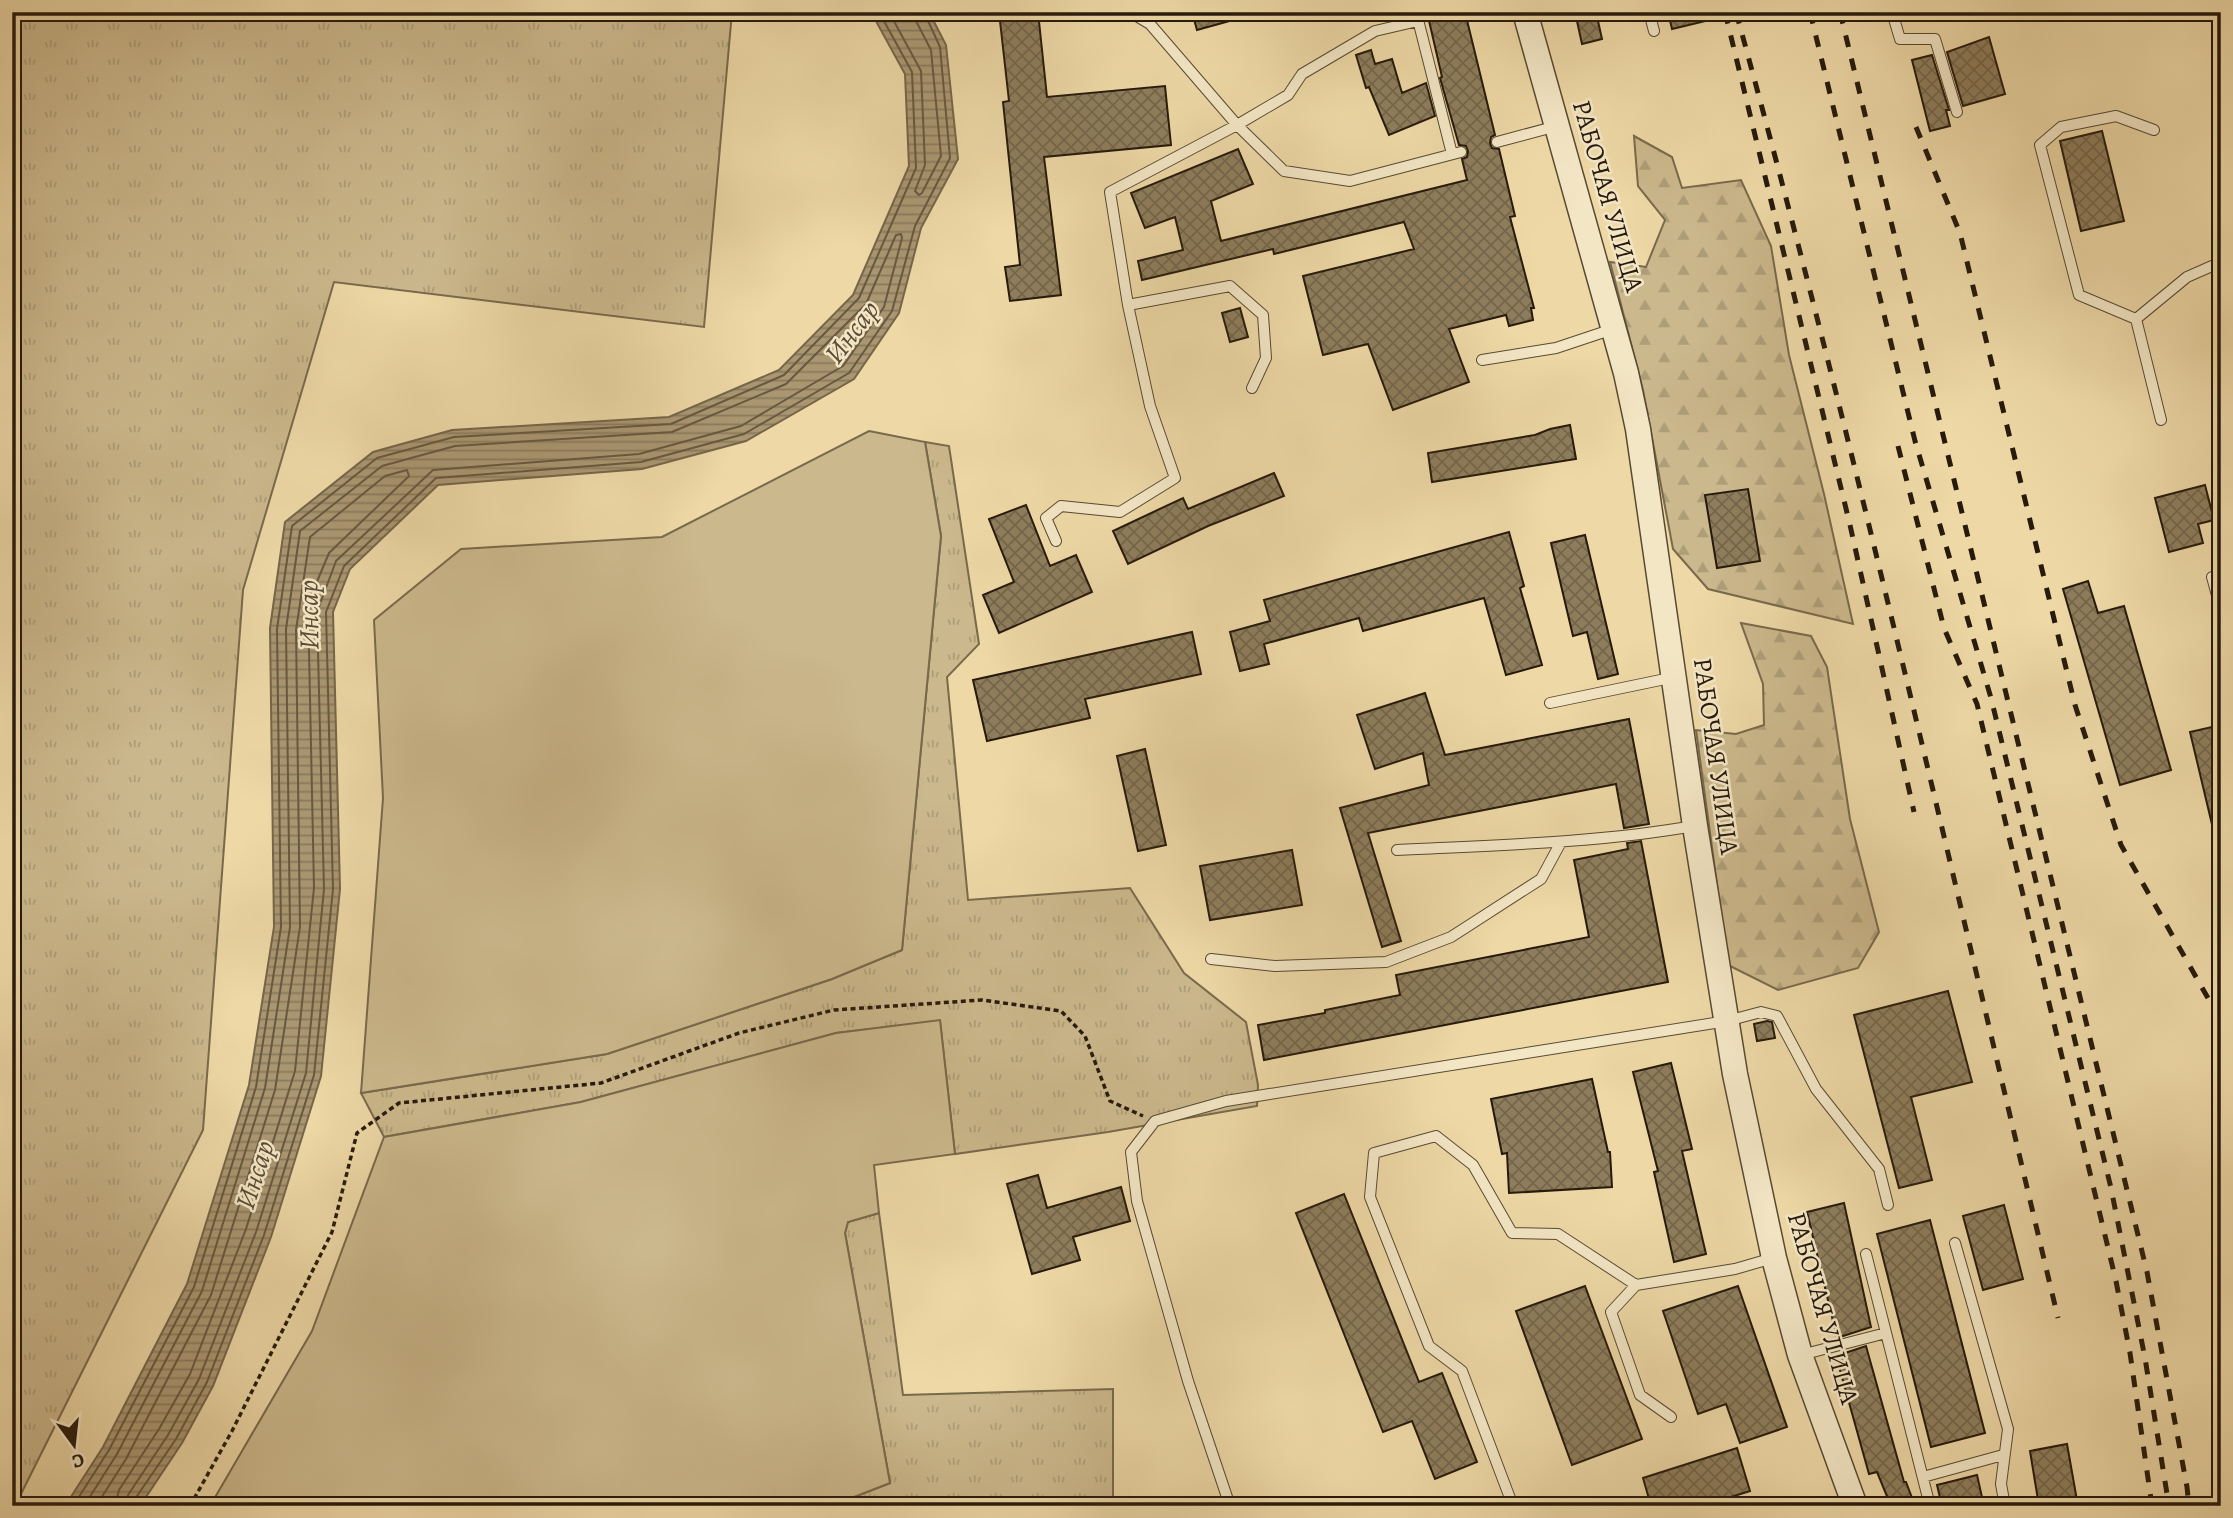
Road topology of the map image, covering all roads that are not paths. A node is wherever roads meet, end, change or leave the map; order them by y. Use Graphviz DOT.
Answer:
graph roads {
  1 [pos="1130,12"];
  2 [pos="1525,12"];
  3 [pos="1649,12"];
  4 [pos="1892,12"];
  5 [pos="1417,16"];
  6 [pos="1654,31"];
  7 [pos="1957,111"];
  8 [pos="1237,125"];
  9 [pos="1557,126"];
  10 [pos="2154,130"];
  11 [pos="1497,142"];
  12 [pos="2221,262"];
  13 [pos="1128,305"];
  14 [pos="2136,319"];
  15 [pos="1614,329"];
  16 [pos="1482,360"];
  17 [pos="1252,388"];
  18 [pos="2161,420"];
  19 [pos="1056,541"];
  20 [pos="2212,577"];
  21 [pos="2221,610"];
  22 [pos="1675,677"];
  23 [pos="1550,703"];
  24 [pos="1695,826"];
  25 [pos="1561,842"];
  26 [pos="1397,850"];
  27 [pos="1211,959"];
  28 [pos="1727,1021"];
  29 [pos="1888,1205"];
  30 [pos="1955,1243"];
  31 [pos="1866,1254"];
  32 [pos="1774,1258"];
  33 [pos="1636,1285"];
  34 [pos="1886,1333"];
  35 [pos="1800,1355"];
  36 [pos="1671,1417"];
  37 [pos="2003,1455"];
  38 [pos="1923,1476"];
  39 [pos="1230,1506"];
  40 [pos="1513,1506"];
  41 [pos="1855,1506"];
  42 [pos="1930,1506"];
  43 [pos="2005,1506"];
  1 -- 8 [label="lane"];
  2 -- 9 [label="street, РАБОЧАЯ УЛИЦА"];
  3 -- 6 [label="lane"];
  4 -- 7 [label="lane"];
  5 -- 8 [label="lane"];
  5 -- 8 [label="lane"];
  8 -- 13 [label="lane"];
  9 -- 11 [label="lane"];
  9 -- 15 [label="street, РАБОЧАЯ УЛИЦА"];
  10 -- 14 [label="lane"];
  12 -- 14 [label="lane"];
  13 -- 17 [label="lane"];
  13 -- 19 [label="lane"];
  14 -- 18 [label="lane"];
  15 -- 16 [label="lane"];
  15 -- 22 [label="street, РАБОЧАЯ УЛИЦА"];
  20 -- 21 [label="lane"];
  22 -- 23 [label="lane"];
  22 -- 24 [label="street, РАБОЧАЯ УЛИЦА"];
  24 -- 25 [label="lane"];
  24 -- 28 [label="street, РАБОЧАЯ УЛИЦА"];
  25 -- 26 [label="lane"];
  25 -- 27 [label="lane"];
  28 -- 29 [label="lane"];
  28 -- 32 [label="street, РАБОЧАЯ УЛИЦА"];
  28 -- 39 [label="lane"];
  30 -- 37 [label="lane"];
  31 -- 34 [label="lane"];
  32 -- 33 [label="lane"];
  32 -- 35 [label="street, РАБОЧАЯ УЛИЦА"];
  33 -- 36 [label="lane"];
  33 -- 40 [label="lane"];
  34 -- 35 [label="lane"];
  34 -- 38 [label="lane"];
  35 -- 41 [label="street, РАБОЧАЯ УЛИЦА"];
  37 -- 38 [label="lane"];
  37 -- 43 [label="lane"];
  38 -- 42 [label="lane"];
}
